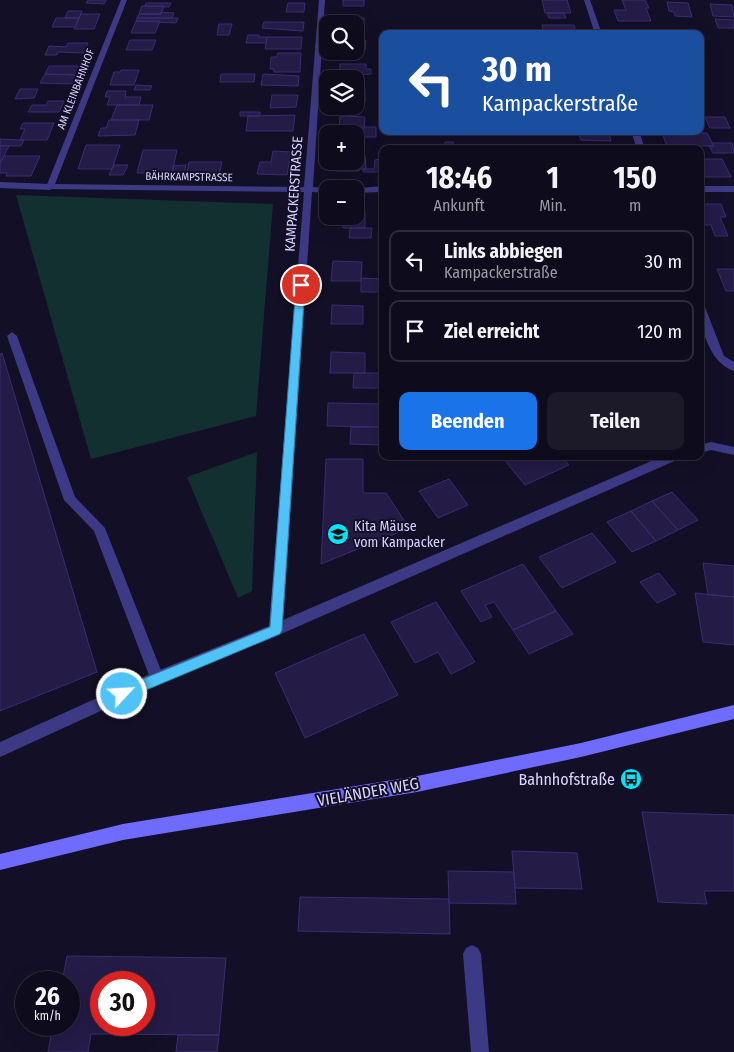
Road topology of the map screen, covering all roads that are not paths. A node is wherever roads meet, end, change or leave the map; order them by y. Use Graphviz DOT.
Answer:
graph roads {
  1 [pos="124,0"];
  2 [pos="322,0"];
  3 [pos="587,0"];
  4 [pos="598,30"];
  5 [pos="0,185"];
  6 [pos="50,187"];
  7 [pos="704,189"];
  8 [pos="734,189"];
  9 [pos="308,190"];
  10 [pos="319,190"];
  11 [pos="364,190"];
  12 [pos="379,190"];
  13 [pos="704,317"];
  14 [pos="12,336"];
  15 [pos="734,367"];
  16 [pos="704,448"];
  17 [pos="734,451"];
  18 [pos="666,460"];
  19 [pos="276,630"];
  20 [pos="157,678"];
  21 [pos="734,712"];
  22 [pos="0,750"];
  23 [pos="0,862"];
  24 [pos="472,954"];
  25 [pos="480,1052"];
  1 -- 6 [label="street, AM KLEINBAHNHOF"];
  2 -- 9 [label="street, KAMPACKERSTRASSE"];
  3 -- 4 [label="street"];
  5 -- 6 [label="street, BÄHRKAMPSTRASSE"];
  6 -- 9 [label="street, BÄHRKAMPSTRASSE"];
  7 -- 8 [label="street"];
  9 -- 10 [label="street, BÄHRKAMPSTRASSE"];
  9 -- 19 [label="street, KAMPACKERSTRASSE"];
  11 -- 12 [label="street"];
  13 -- 15 [label="street"];
  14 -- 20 [label="street"];
  16 -- 17 [label="street"];
  18 -- 19 [label="street"];
  19 -- 20 [label="street"];
  20 -- 22 [label="street"];
  21 -- 23 [label="street, VIELÄNDER WEG"];
  24 -- 25 [label="street"];
}
